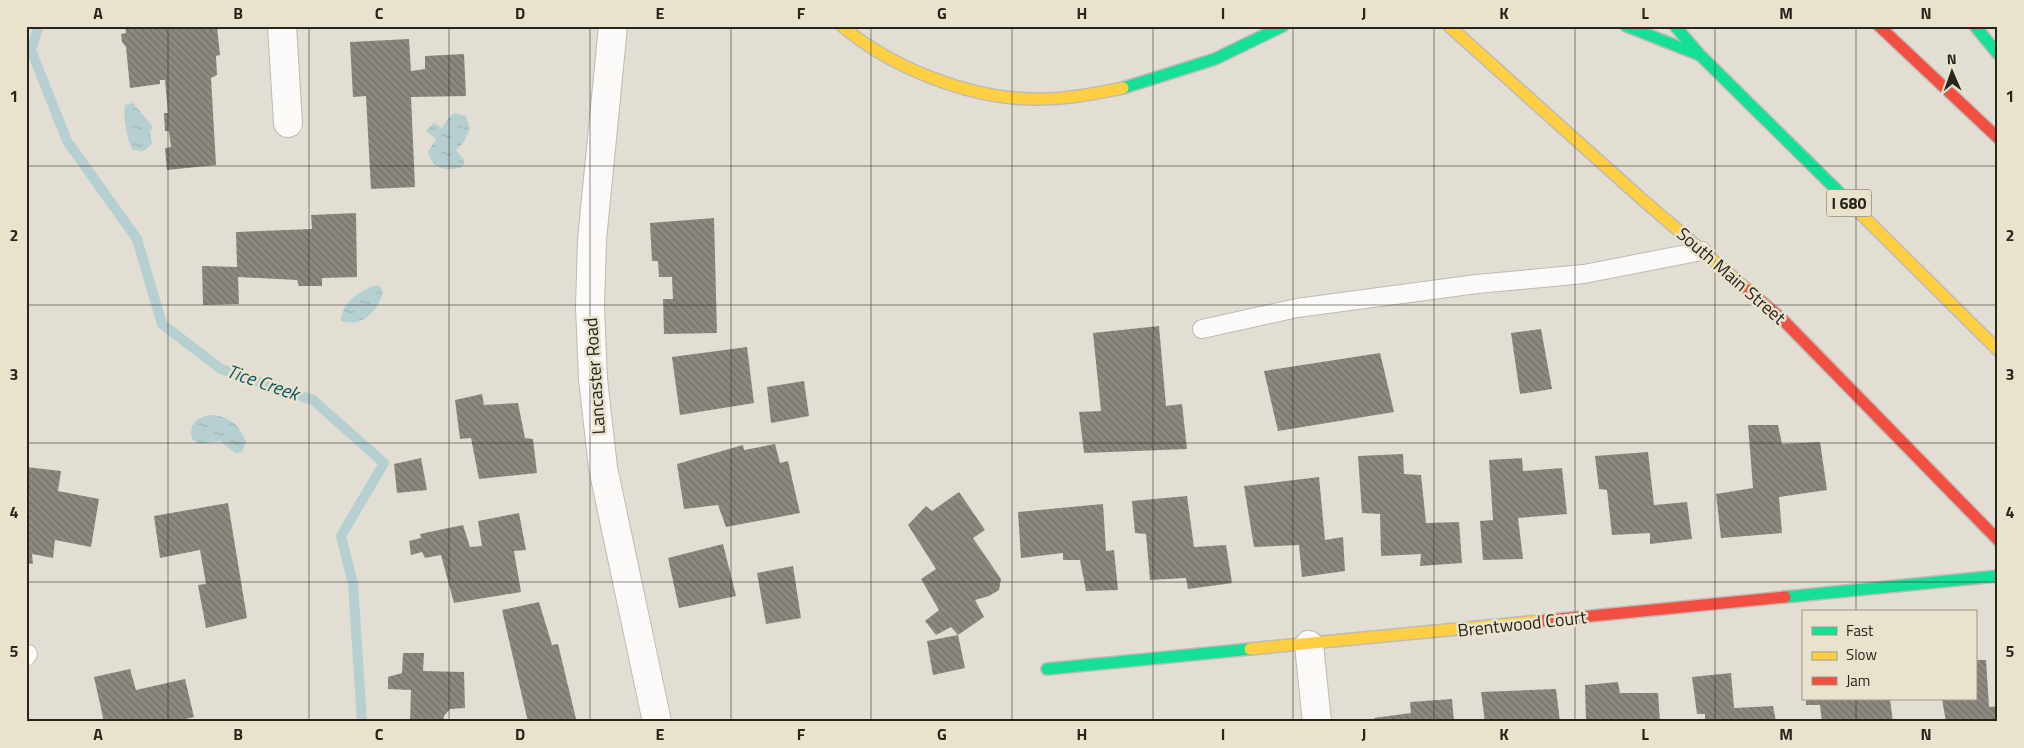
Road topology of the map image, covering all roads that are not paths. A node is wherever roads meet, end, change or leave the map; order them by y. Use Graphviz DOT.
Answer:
graph roads {
  1 [pos="282,26"];
  2 [pos="613,26"];
  3 [pos="842,26"];
  4 [pos="1283,26"];
  5 [pos="1449,26"];
  6 [pos="1626,26"];
  7 [pos="1676,26"];
  8 [pos="1879,26"];
  9 [pos="1975,26"];
  10 [pos="1998,54"];
  11 [pos="1700,55"];
  12 [pos="288,123"];
  13 [pos="1998,138"];
  14 [pos="1702,252"];
  15 [pos="1202,329"];
  16 [pos="1998,350"];
  17 [pos="1998,540"];
  18 [pos="1998,576"];
  19 [pos="1310,645"];
  20 [pos="1047,669"];
  21 [pos="657,722"];
  22 [pos="1317,722"];
  1 -- 12 [label="street"];
  2 -- 21 [label="street, Lancaster Road"];
  3 -- 4 [label="main road"];
  5 -- 14 [label="main road, South Main Street"];
  6 -- 11 [label="main road"];
  7 -- 11 [label="main road, I 680"];
  8 -- 13 [label="main road"];
  9 -- 10 [label="main road"];
  11 -- 16 [label="main road, I 680"];
  14 -- 15 [label="lane"];
  14 -- 17 [label="main road, South Main Street"];
  18 -- 19 [label="main road, Brentwood Court"];
  19 -- 20 [label="main road, Brentwood Court"];
  19 -- 22 [label="street"];
}
